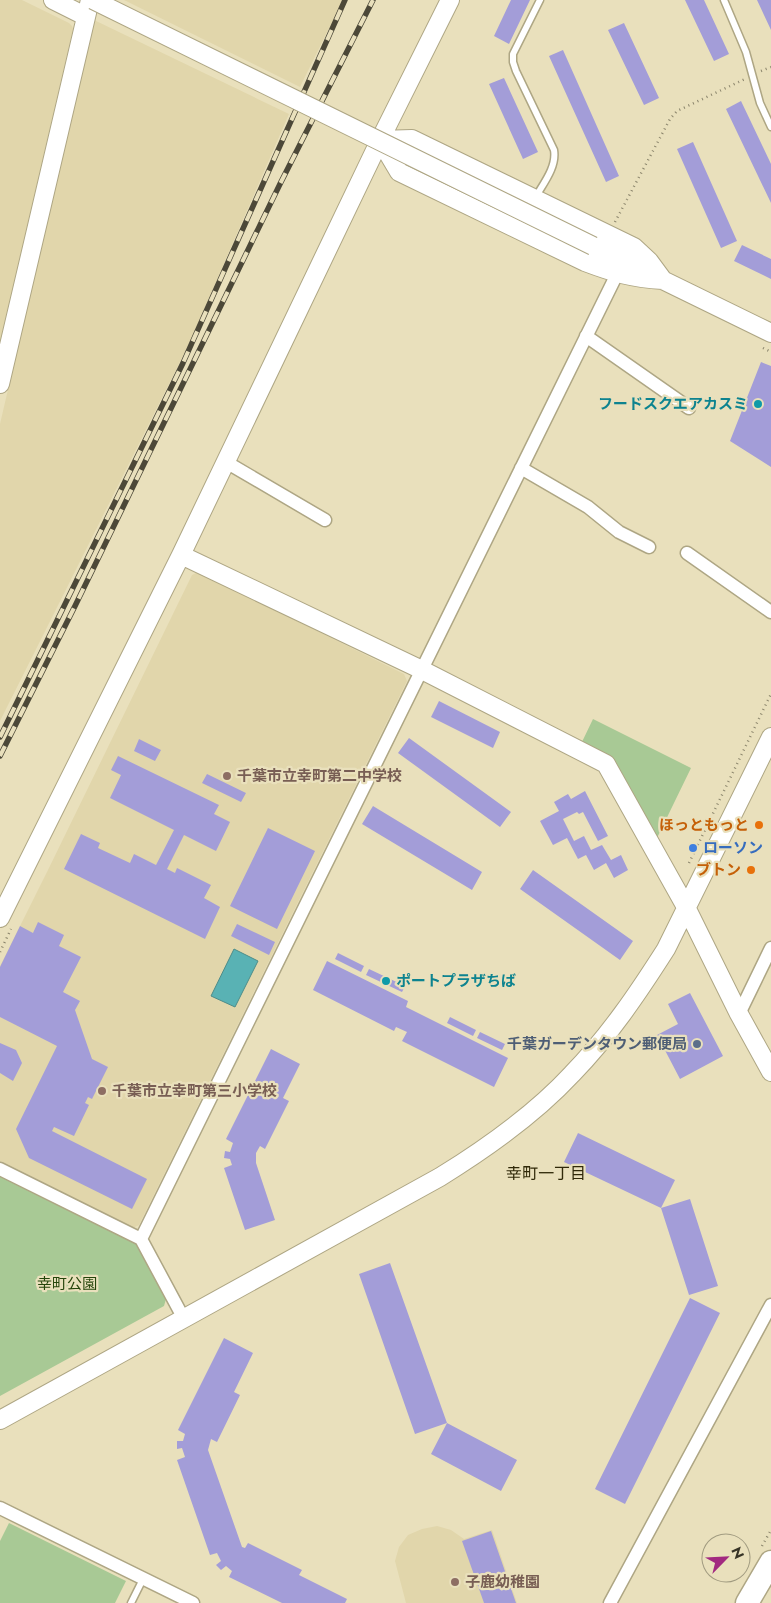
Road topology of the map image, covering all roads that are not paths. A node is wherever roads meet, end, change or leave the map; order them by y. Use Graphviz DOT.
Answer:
graph roads {
  1 [pos="53,0"];
  2 [pos="450,0"];
  3 [pos="540,0"];
  4 [pos="724,0"];
  5 [pos="89,5"];
  6 [pos="771,127"];
  7 [pos="380,140"];
  8 [pos="535,198"];
  9 [pos="617,274"];
  10 [pos="662,280"];
  11 [pos="586,336"];
  12 [pos="767,340"];
  13 [pos="0,384"];
  14 [pos="689,408"];
  15 [pos="226,462"];
  16 [pos="521,468"];
  17 [pos="325,520"];
  18 [pos="649,547"];
  19 [pos="687,552"];
  20 [pos="181,555"];
  21 [pos="771,612"];
  22 [pos="422,670"];
  23 [pos="771,737"];
  24 [pos="686,906"];
  25 [pos="0,918"];
  26 [pos="771,948"];
  27 [pos="739,1014"];
  28 [pos="771,1072"];
  29 [pos="0,1169"];
  30 [pos="141,1239"];
  31 [pos="771,1305"];
  32 [pos="184,1319"];
  33 [pos="0,1420"];
  34 [pos="0,1508"];
  35 [pos="771,1562"];
  36 [pos="143,1579"];
  37 [pos="175,1599"];
  38 [pos="131,1603"];
  39 [pos="193,1603"];
  40 [pos="610,1603"];
  41 [pos="747,1603"];
  1 -- 5 [label="street"];
  2 -- 7 [label="street"];
  3 -- 8 [label="lane"];
  4 -- 6 [label="lane"];
  5 -- 10 [label="street, bridge"];
  5 -- 13 [label="street"];
  7 -- 8 [label="street"];
  7 -- 9 [label="street"];
  7 -- 15 [label="street"];
  8 -- 10 [label="street"];
  9 -- 10 [label="street"];
  9 -- 11 [label="street"];
  10 -- 12 [label="street"];
  11 -- 14 [label="street"];
  11 -- 16 [label="street"];
  15 -- 17 [label="street"];
  15 -- 20 [label="street"];
  16 -- 18 [label="street"];
  16 -- 22 [label="street"];
  19 -- 21 [label="street"];
  20 -- 22 [label="street"];
  20 -- 25 [label="street"];
  22 -- 24 [label="street"];
  22 -- 30 [label="street"];
  23 -- 24 [label="street"];
  24 -- 27 [label="street"];
  24 -- 32 [label="street"];
  26 -- 27 [label="street"];
  27 -- 28 [label="street"];
  29 -- 30 [label="street"];
  30 -- 32 [label="street"];
  31 -- 40 [label="street"];
  32 -- 33 [label="street"];
  34 -- 36 [label="street"];
  35 -- 41 [label="highway"];
  36 -- 37 [label="street"];
  36 -- 38 [label="lane"];
  37 -- 39 [label="street"];
}
